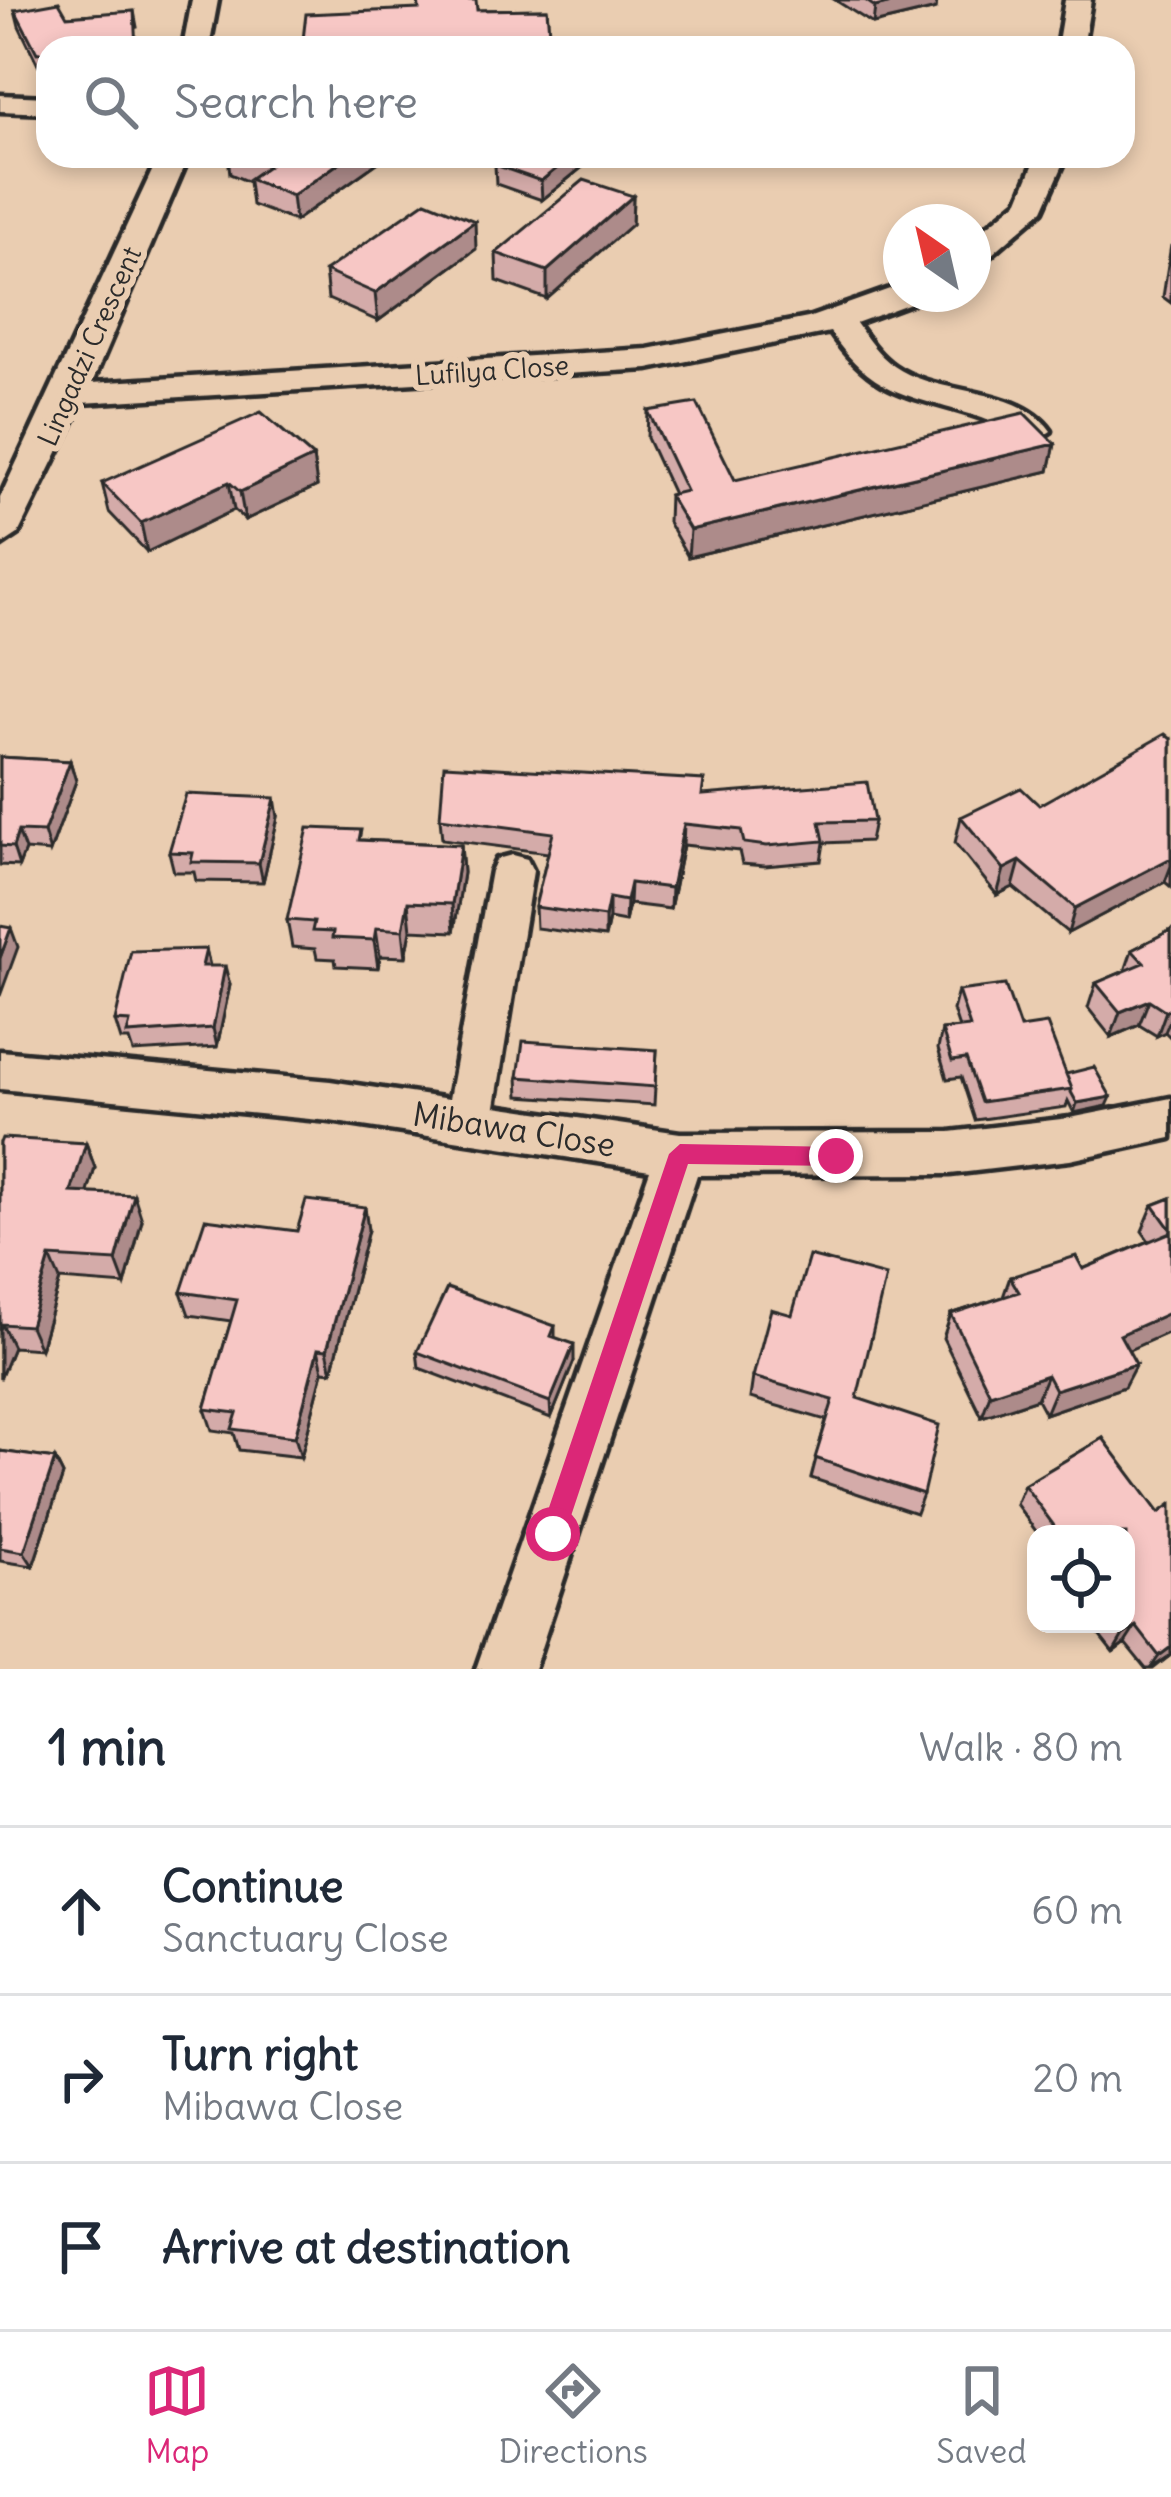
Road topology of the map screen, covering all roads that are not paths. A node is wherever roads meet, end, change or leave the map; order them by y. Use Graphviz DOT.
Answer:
graph roads {
  1 [pos="205,0"];
  2 [pos="1078,0"];
  3 [pos="198,36"];
  4 [pos="1072,36"];
  5 [pos="0,104"];
  6 [pos="36,106"];
  7 [pos="169,168"];
  8 [pos="1047,168"];
  9 [pos="991,238"];
  10 [pos="883,302"];
  11 [pos="838,319"];
  12 [pos="70,394"];
  13 [pos="1034,430"];
  14 [pos="0,535"];
  15 [pos="512,871"];
  16 [pos="0,1070"];
  17 [pos="1171,1118"];
  18 [pos="470,1122"];
  19 [pos="680,1154"];
  20 [pos="505,1669"];
  1 -- 3 [label="street"];
  2 -- 4 [label="street"];
  5 -- 6 [label="street"];
  7 -- 12 [label="street, Lingadzi Crescent"];
  8 -- 9 [label="street"];
  10 -- 11 [label="street, Lufilya Close"];
  11 -- 12 [label="street, Lufilya Close"];
  11 -- 13 [label="street"];
  12 -- 14 [label="street, Lingadzi Crescent"];
  15 -- 18 [label="street"];
  16 -- 18 [label="street, Mibawa Close"];
  17 -- 19 [label="street, Mibawa Close"];
  18 -- 19 [label="street, Mibawa Close"];
  19 -- 20 [label="street"];
}
